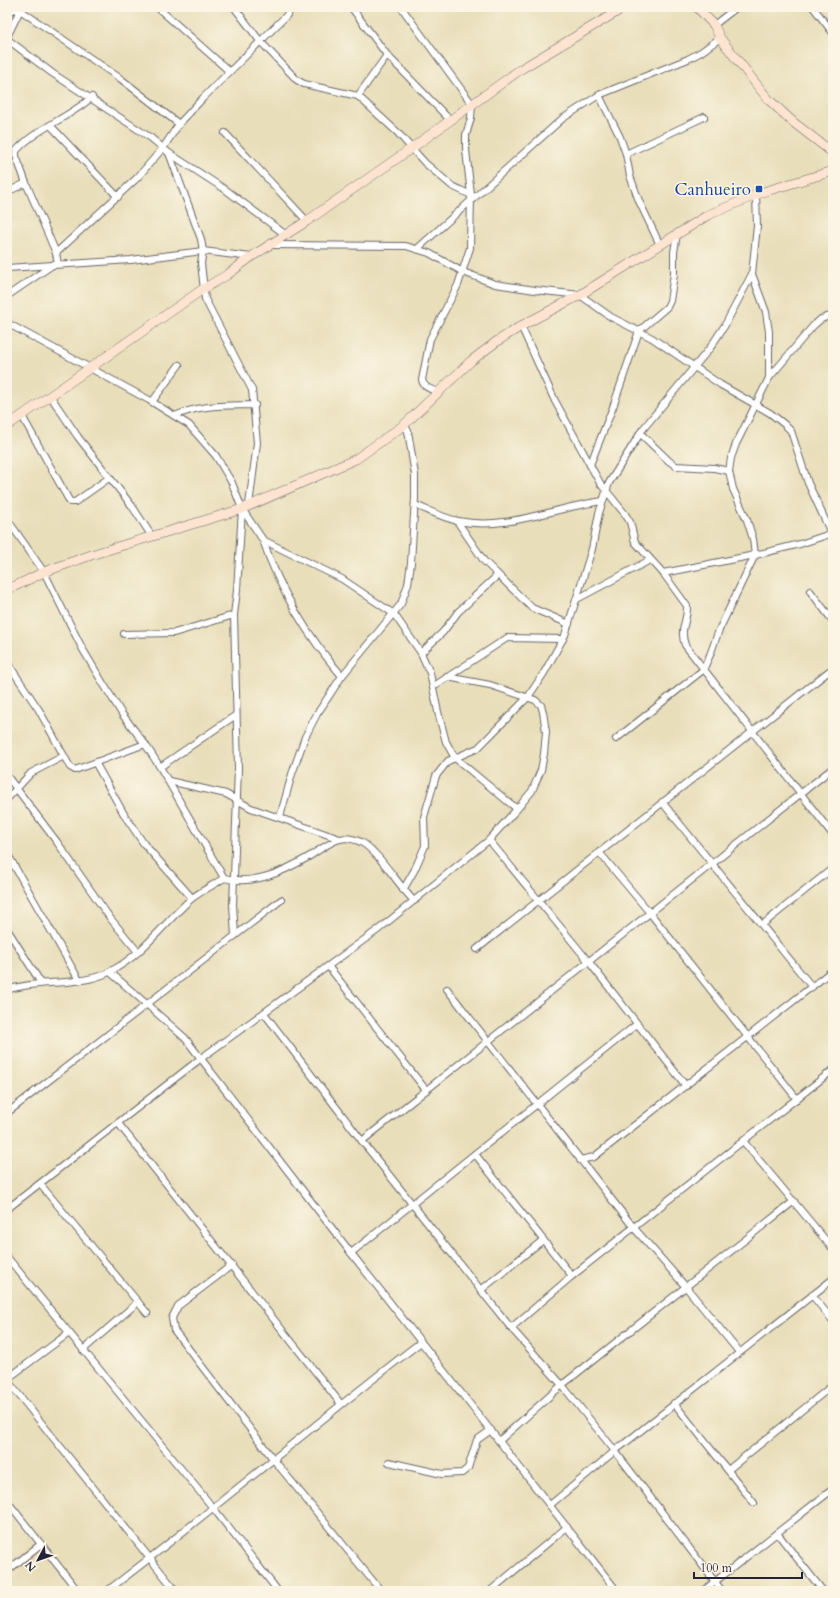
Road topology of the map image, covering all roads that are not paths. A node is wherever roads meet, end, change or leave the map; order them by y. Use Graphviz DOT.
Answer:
graph roads {
  1 [pos="157,7"];
  2 [pos="234,7"];
  3 [pos="292,7"];
  4 [pos="351,7"];
  5 [pos="401,7"];
  6 [pos="624,7"];
  7 [pos="697,7"];
  8 [pos="737,7"];
  9 [pos="813,7"];
  10 [pos="19,8"];
  11 [pos="7,13"];
  12 [pos="714,24"];
  13 [pos="833,33"];
  14 [pos="7,38"];
  15 [pos="720,38"];
  16 [pos="260,40"];
  17 [pos="387,55"];
  18 [pos="229,71"];
  19 [pos="358,96"];
  20 [pos="599,96"];
  21 [pos="92,97"];
  22 [pos="472,104"];
  23 [pos="704,117"];
  24 [pos="450,120"];
  25 [pos="179,124"];
  26 [pos="51,126"];
  27 [pos="224,133"];
  28 [pos="163,148"];
  29 [pos="412,148"];
  30 [pos="831,148"];
  31 [pos="169,153"];
  32 [pos="626,154"];
  33 [pos="833,172"];
  34 [pos="26,183"];
  35 [pos="7,192"];
  36 [pos="756,195"];
  37 [pos="118,197"];
  38 [pos="471,197"];
  39 [pos="307,221"];
  40 [pos="676,234"];
  41 [pos="286,235"];
  42 [pos="270,245"];
  43 [pos="660,245"];
  44 [pos="417,249"];
  45 [pos="203,251"];
  46 [pos="56,253"];
  47 [pos="251,257"];
  48 [pos="56,264"];
  49 [pos="7,268"];
  50 [pos="463,272"];
  51 [pos="752,274"];
  52 [pos="203,289"];
  53 [pos="580,295"];
  54 [pos="7,296"];
  55 [pos="833,315"];
  56 [pos="7,323"];
  57 [pos="521,326"];
  58 [pos="640,332"];
  59 [pos="179,365"];
  60 [pos="695,367"];
  61 [pos="91,368"];
  62 [pos="769,378"];
  63 [pos="438,392"];
  64 [pos="51,397"];
  65 [pos="152,402"];
  66 [pos="255,405"];
  67 [pos="755,405"];
  68 [pos="22,416"];
  69 [pos="175,416"];
  70 [pos="404,425"];
  71 [pos="7,426"];
  72 [pos="640,433"];
  73 [pos="590,465"];
  74 [pos="729,471"];
  75 [pos="109,478"];
  76 [pos="606,491"];
  77 [pos="603,501"];
  78 [pos="414,505"];
  79 [pos="245,507"];
  80 [pos="7,519"];
  81 [pos="457,520"];
  82 [pos="832,533"];
  83 [pos="151,535"];
  84 [pos="263,540"];
  85 [pos="755,555"];
  86 [pos="650,560"];
  87 [pos="44,572"];
  88 [pos="663,573"];
  89 [pos="498,575"];
  90 [pos="7,590"];
  91 [pos="810,590"];
  92 [pos="577,599"];
  93 [pos="394,614"];
  94 [pos="234,615"];
  95 [pos="833,621"];
  96 [pos="569,624"];
  97 [pos="124,634"];
  98 [pos="563,639"];
  99 [pos="421,653"];
  100 [pos="7,662"];
  101 [pos="833,668"];
  102 [pos="703,670"];
  103 [pos="342,676"];
  104 [pos="447,677"];
  105 [pos="434,686"];
  106 [pos="528,697"];
  107 [pos="236,716"];
  108 [pos="752,731"];
  109 [pos="616,739"];
  110 [pos="145,744"];
  111 [pos="64,756"];
  112 [pos="455,758"];
  113 [pos="96,764"];
  114 [pos="160,768"];
  115 [pos="833,768"];
  116 [pos="7,776"];
  117 [pos="169,781"];
  118 [pos="16,788"];
  119 [pos="802,794"];
  120 [pos="7,799"];
  121 [pos="237,801"];
  122 [pos="662,802"];
  123 [pos="517,809"];
  124 [pos="280,817"];
  125 [pos="833,834"];
  126 [pos="340,839"];
  127 [pos="489,840"];
  128 [pos="599,852"];
  129 [pos="7,853"];
  130 [pos="712,864"];
  131 [pos="833,868"];
  132 [pos="224,878"];
  133 [pos="235,881"];
  134 [pos="404,890"];
  135 [pos="192,898"];
  136 [pos="538,899"];
  137 [pos="281,900"];
  138 [pos="414,901"];
  139 [pos="650,913"];
  140 [pos="762,925"];
  141 [pos="7,930"];
  142 [pos="235,935"];
  143 [pos="477,949"];
  144 [pos="138,952"];
  145 [pos="589,962"];
  146 [pos="328,966"];
  147 [pos="833,970"];
  148 [pos="110,972"];
  149 [pos="79,980"];
  150 [pos="41,983"];
  151 [pos="812,988"];
  152 [pos="447,989"];
  153 [pos="7,990"];
  154 [pos="145,1005"];
  155 [pos="264,1012"];
  156 [pos="637,1024"];
  157 [pos="748,1037"];
  158 [pos="488,1041"];
  159 [pos="200,1059"];
  160 [pos="833,1070"];
  161 [pos="686,1086"];
  162 [pos="426,1090"];
  163 [pos="797,1099"];
  164 [pos="537,1104"];
  165 [pos="8,1110"];
  166 [pos="118,1123"];
  167 [pos="362,1141"];
  168 [pos="743,1141"];
  169 [pos="475,1154"];
  170 [pos="594,1157"];
  171 [pos="580,1160"];
  172 [pos="589,1170"];
  173 [pos="40,1184"];
  174 [pos="794,1201"];
  175 [pos="413,1205"];
  176 [pos="7,1209"];
  177 [pos="634,1228"];
  178 [pos="543,1240"];
  179 [pos="833,1250"];
  180 [pos="351,1253"];
  181 [pos="7,1257"];
  182 [pos="232,1265"];
  183 [pos="572,1276"];
  184 [pos="833,1279"];
  185 [pos="686,1287"];
  186 [pos="480,1290"];
  187 [pos="812,1295"];
  188 [pos="138,1302"];
  189 [pos="147,1313"];
  190 [pos="833,1321"];
  191 [pos="511,1328"];
  192 [pos="69,1333"];
  193 [pos="421,1342"];
  194 [pos="83,1350"];
  195 [pos="739,1352"];
  196 [pos="7,1379"];
  197 [pos="833,1385"];
  198 [pos="562,1386"];
  199 [pos="341,1404"];
  200 [pos="674,1404"];
  201 [pos="491,1430"];
  202 [pos="499,1441"];
  203 [pos="615,1451"];
  204 [pos="274,1460"];
  205 [pos="389,1462"];
  206 [pos="728,1470"];
  207 [pos="833,1489"];
  208 [pos="7,1502"];
  209 [pos="754,1503"];
  210 [pos="550,1504"];
  211 [pos="214,1509"];
  212 [pos="567,1527"];
  213 [pos="777,1533"];
  214 [pos="41,1544"];
  215 [pos="150,1559"];
  216 [pos="7,1571"];
  217 [pos="715,1582"];
  218 [pos="78,1591"];
  219 [pos="107,1591"];
  220 [pos="176,1591"];
  221 [pos="278,1591"];
  222 [pos="381,1591"];
  223 [pos="490,1591"];
  224 [pos="618,1591"];
  225 [pos="703,1591"];
  226 [pos="722,1591"];
  227 [pos="823,1591"];
  1 -- 18 [label="street"];
  2 -- 16 [label="street"];
  3 -- 16 [label="street"];
  4 -- 17 [label="street"];
  5 -- 22 [label="street"];
  6 -- 22 [label="street"];
  7 -- 12 [label="street"];
  8 -- 12 [label="street"];
  9 -- 13 [label="street"];
  10 -- 11 [label="street"];
  10 -- 14 [label="street"];
  10 -- 25 [label="street"];
  12 -- 15 [label="street"];
  14 -- 21 [label="street"];
  15 -- 20 [label="street"];
  15 -- 30 [label="street"];
  16 -- 18 [label="street"];
  16 -- 19 [label="street"];
  17 -- 19 [label="street"];
  17 -- 24 [label="street"];
  18 -- 25 [label="street"];
  19 -- 29 [label="street"];
  20 -- 32 [label="street"];
  20 -- 38 [label="street"];
  21 -- 26 [label="street"];
  21 -- 28 [label="street"];
  22 -- 24 [label="street"];
  22 -- 38 [label="street"];
  23 -- 32 [label="street"];
  24 -- 29 [label="street"];
  25 -- 28 [label="street"];
  26 -- 34 [label="street"];
  26 -- 37 [label="street"];
  27 -- 39 [label="street"];
  28 -- 31 [label="street"];
  28 -- 37 [label="street"];
  29 -- 38 [label="street"];
  29 -- 39 [label="street"];
  31 -- 41 [label="street"];
  31 -- 45 [label="street"];
  32 -- 43 [label="street"];
  33 -- 36 [label="street"];
  34 -- 35 [label="street"];
  34 -- 46 [label="street"];
  36 -- 40 [label="street"];
  36 -- 51 [label="street"];
  37 -- 46 [label="street"];
  38 -- 44 [label="street"];
  38 -- 50 [label="street"];
  39 -- 41 [label="street"];
  40 -- 43 [label="street"];
  40 -- 58 [label="street"];
  41 -- 42 [label="street"];
  42 -- 44 [label="street"];
  42 -- 47 [label="street"];
  43 -- 53 [label="street"];
  44 -- 50 [label="street"];
  45 -- 47 [label="street"];
  45 -- 48 [label="street"];
  45 -- 52 [label="street"];
  46 -- 48 [label="street"];
  47 -- 52 [label="street"];
  48 -- 49 [label="street"];
  48 -- 54 [label="street"];
  50 -- 53 [label="street"];
  50 -- 63 [label="street"];
  51 -- 60 [label="street"];
  51 -- 62 [label="street"];
  52 -- 61 [label="street"];
  52 -- 66 [label="street"];
  53 -- 57 [label="street"];
  53 -- 58 [label="street"];
  55 -- 62 [label="street"];
  56 -- 61 [label="street"];
  57 -- 63 [label="street"];
  57 -- 73 [label="street"];
  58 -- 60 [label="street"];
  58 -- 73 [label="street"];
  59 -- 65 [label="street"];
  60 -- 67 [label="street"];
  60 -- 72 [label="street"];
  61 -- 64 [label="street"];
  61 -- 65 [label="street"];
  62 -- 67 [label="street"];
  63 -- 70 [label="street"];
  64 -- 68 [label="street"];
  64 -- 75 [label="street"];
  65 -- 69 [label="street"];
  66 -- 69 [label="street"];
  66 -- 79 [label="street"];
  67 -- 74 [label="street"];
  67 -- 82 [label="street"];
  68 -- 71 [label="street"];
  68 -- 75 [label="street"];
  69 -- 79 [label="street"];
  70 -- 78 [label="street"];
  70 -- 79 [label="street"];
  72 -- 74 [label="street"];
  72 -- 76 [label="street"];
  73 -- 76 [label="street"];
  74 -- 85 [label="street"];
  75 -- 83 [label="street"];
  76 -- 77 [label="street"];
  76 -- 86 [label="street"];
  77 -- 81 [label="street"];
  77 -- 92 [label="street"];
  78 -- 81 [label="street"];
  78 -- 93 [label="street"];
  79 -- 83 [label="street"];
  79 -- 84 [label="street"];
  79 -- 94 [label="street"];
  80 -- 87 [label="street"];
  81 -- 89 [label="street"];
  82 -- 85 [label="street"];
  83 -- 87 [label="street"];
  84 -- 93 [label="street"];
  84 -- 103 [label="street"];
  85 -- 88 [label="street"];
  85 -- 102 [label="street"];
  86 -- 88 [label="street"];
  86 -- 92 [label="street"];
  87 -- 90 [label="street"];
  87 -- 110 [label="street"];
  88 -- 102 [label="street"];
  89 -- 96 [label="street"];
  89 -- 99 [label="street"];
  91 -- 95 [label="street"];
  92 -- 96 [label="street"];
  93 -- 99 [label="street"];
  93 -- 103 [label="street"];
  94 -- 97 [label="street"];
  94 -- 107 [label="street"];
  96 -- 98 [label="street"];
  98 -- 104 [label="street"];
  98 -- 106 [label="street"];
  99 -- 105 [label="street"];
  100 -- 111 [label="street"];
  101 -- 108 [label="street"];
  102 -- 108 [label="street"];
  102 -- 109 [label="street"];
  103 -- 124 [label="street"];
  104 -- 105 [label="street"];
  104 -- 106 [label="street"];
  105 -- 112 [label="street"];
  106 -- 112 [label="street"];
  106 -- 123 [label="street"];
  107 -- 114 [label="street"];
  107 -- 121 [label="street"];
  108 -- 119 [label="street"];
  108 -- 122 [label="street"];
  110 -- 113 [label="street"];
  110 -- 114 [label="street"];
  111 -- 113 [label="street"];
  111 -- 118 [label="street"];
  112 -- 123 [label="street"];
  112 -- 134 [label="street"];
  113 -- 135 [label="street"];
  114 -- 117 [label="street"];
  115 -- 119 [label="street"];
  116 -- 118 [label="street"];
  117 -- 121 [label="street"];
  117 -- 132 [label="street"];
  118 -- 120 [label="street"];
  118 -- 144 [label="street"];
  119 -- 125 [label="street"];
  119 -- 130 [label="street"];
  121 -- 124 [label="street"];
  121 -- 133 [label="street"];
  122 -- 128 [label="street"];
  122 -- 130 [label="street"];
  123 -- 127 [label="street"];
  124 -- 126 [label="street"];
  126 -- 133 [label="street"];
  126 -- 134 [label="street"];
  127 -- 136 [label="street"];
  127 -- 138 [label="street"];
  128 -- 136 [label="street"];
  128 -- 139 [label="street"];
  129 -- 149 [label="street"];
  130 -- 139 [label="street"];
  130 -- 140 [label="street"];
  131 -- 140 [label="street"];
  132 -- 133 [label="street"];
  132 -- 135 [label="street"];
  133 -- 142 [label="street"];
  134 -- 138 [label="street"];
  135 -- 144 [label="street"];
  136 -- 143 [label="street"];
  136 -- 145 [label="street"];
  137 -- 142 [label="street"];
  138 -- 146 [label="street"];
  139 -- 145 [label="street"];
  139 -- 157 [label="street"];
  140 -- 151 [label="street"];
  141 -- 150 [label="street"];
  142 -- 154 [label="street"];
  144 -- 148 [label="street"];
  145 -- 156 [label="street"];
  145 -- 158 [label="street"];
  146 -- 155 [label="street"];
  146 -- 162 [label="street"];
  147 -- 151 [label="street"];
  148 -- 149 [label="street"];
  148 -- 154 [label="street"];
  149 -- 150 [label="street"];
  150 -- 153 [label="street"];
  151 -- 157 [label="street"];
  152 -- 158 [label="street"];
  154 -- 159 [label="street"];
  154 -- 165 [label="street"];
  155 -- 159 [label="street"];
  155 -- 167 [label="street"];
  156 -- 161 [label="street"];
  156 -- 164 [label="street"];
  157 -- 161 [label="street"];
  157 -- 163 [label="street"];
  158 -- 162 [label="street"];
  158 -- 164 [label="street"];
  159 -- 166 [label="street"];
  159 -- 180 [label="street"];
  160 -- 163 [label="street"];
  161 -- 170 [label="street"];
  162 -- 167 [label="street"];
  163 -- 168 [label="street"];
  164 -- 169 [label="street"];
  164 -- 171 [label="street"];
  166 -- 173 [label="street"];
  166 -- 182 [label="street"];
  167 -- 175 [label="street"];
  168 -- 174 [label="street"];
  168 -- 177 [label="street"];
  169 -- 175 [label="street"];
  169 -- 178 [label="street"];
  170 -- 171 [label="street"];
  170 -- 172 [label="street"];
  171 -- 172 [label="street"];
  172 -- 177 [label="street"];
  173 -- 176 [label="street"];
  173 -- 188 [label="street"];
  174 -- 179 [label="street"];
  174 -- 185 [label="street"];
  175 -- 180 [label="street"];
  175 -- 186 [label="street"];
  177 -- 183 [label="street"];
  177 -- 185 [label="street"];
  178 -- 183 [label="street"];
  178 -- 186 [label="street"];
  180 -- 193 [label="street"];
  181 -- 192 [label="street"];
  182 -- 199 [label="street"];
  182 -- 204 [label="street"];
  183 -- 191 [label="street"];
  184 -- 187 [label="street"];
  185 -- 195 [label="street"];
  185 -- 198 [label="street"];
  186 -- 191 [label="street"];
  187 -- 190 [label="street"];
  187 -- 195 [label="street"];
  188 -- 189 [label="street"];
  188 -- 194 [label="street"];
  191 -- 198 [label="street"];
  192 -- 194 [label="street"];
  192 -- 196 [label="street"];
  193 -- 199 [label="street"];
  193 -- 201 [label="street"];
  194 -- 211 [label="street"];
  195 -- 200 [label="street"];
  196 -- 215 [label="street"];
  197 -- 206 [label="street"];
  198 -- 202 [label="street"];
  198 -- 203 [label="street"];
  199 -- 204 [label="street"];
  200 -- 203 [label="street"];
  200 -- 206 [label="street"];
  201 -- 202 [label="street"];
  201 -- 205 [label="street"];
  202 -- 210 [label="street"];
  203 -- 210 [label="street"];
  203 -- 217 [label="street"];
  204 -- 211 [label="street"];
  204 -- 222 [label="street"];
  206 -- 209 [label="street"];
  207 -- 213 [label="street"];
  208 -- 214 [label="street"];
  210 -- 212 [label="street"];
  211 -- 215 [label="street"];
  211 -- 221 [label="street"];
  212 -- 223 [label="street"];
  212 -- 224 [label="street"];
  213 -- 217 [label="street"];
  213 -- 227 [label="street"];
  214 -- 216 [label="street"];
  214 -- 218 [label="street"];
  215 -- 219 [label="street"];
  215 -- 220 [label="street"];
  217 -- 225 [label="street"];
  217 -- 226 [label="street"];
}
